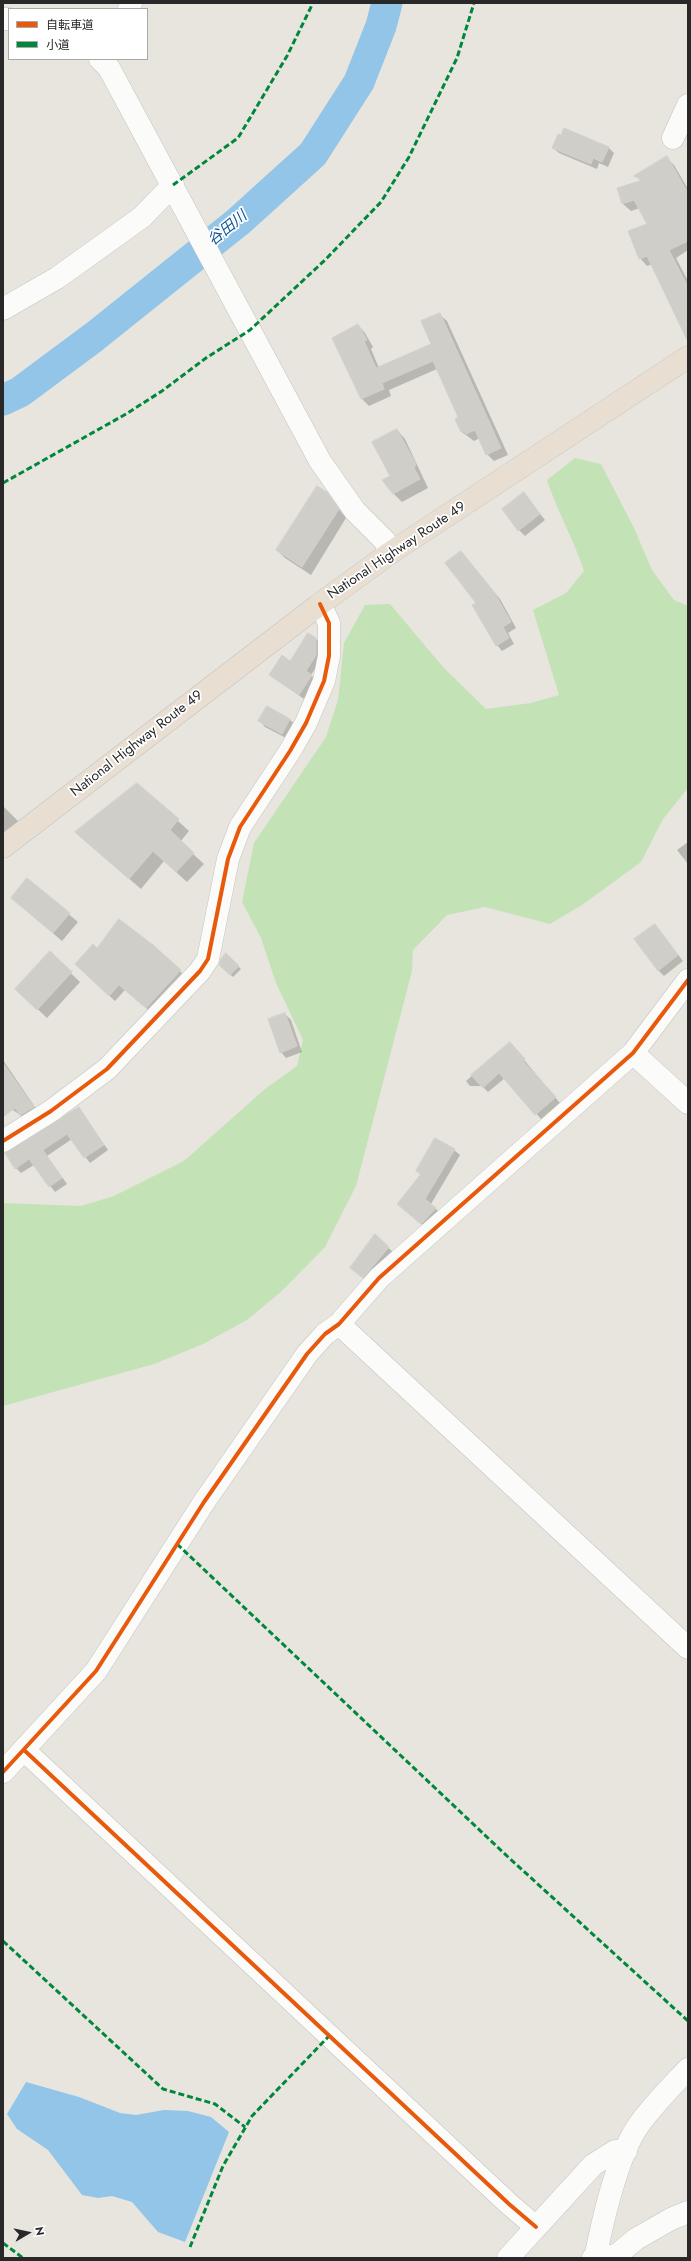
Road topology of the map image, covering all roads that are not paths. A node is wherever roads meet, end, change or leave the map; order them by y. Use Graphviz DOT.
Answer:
graph roads {
  1 [pos="107,62"];
  2 [pos="688,105"];
  3 [pos="674,138"];
  4 [pos="175,188"];
  5 [pos="3,309"];
  6 [pos="688,357"];
  7 [pos="390,553"];
  8 [pos="320,604"];
  9 [pos="3,847"];
  10 [pos="688,980"];
  11 [pos="633,1053"];
  12 [pos="688,1103"];
  13 [pos="3,1141"];
  14 [pos="338,1324"];
  15 [pos="688,1648"];
  16 [pos="24,1750"];
  17 [pos="3,1772"];
  18 [pos="688,2069"];
  19 [pos="626,2151"];
  20 [pos="688,2212"];
  21 [pos="536,2227"];
  22 [pos="508,2258"];
  23 [pos="593,2258"];
  1 -- 4 [label="street"];
  2 -- 3 [label="street"];
  4 -- 5 [label="street"];
  4 -- 7 [label="street"];
  6 -- 7 [label="highway, National Highway Route 49"];
  7 -- 8 [label="highway, National Highway Route 49"];
  8 -- 9 [label="highway, National Highway Route 49"];
  8 -- 13 [label="street"];
  10 -- 11 [label="street"];
  11 -- 12 [label="street"];
  11 -- 14 [label="street"];
  14 -- 15 [label="street"];
  14 -- 16 [label="street"];
  16 -- 17 [label="street"];
  16 -- 21 [label="street"];
  18 -- 19 [label="street"];
  19 -- 21 [label="street"];
  19 -- 23 [label="street"];
  20 -- 23 [label="street"];
  21 -- 22 [label="street"];
}
